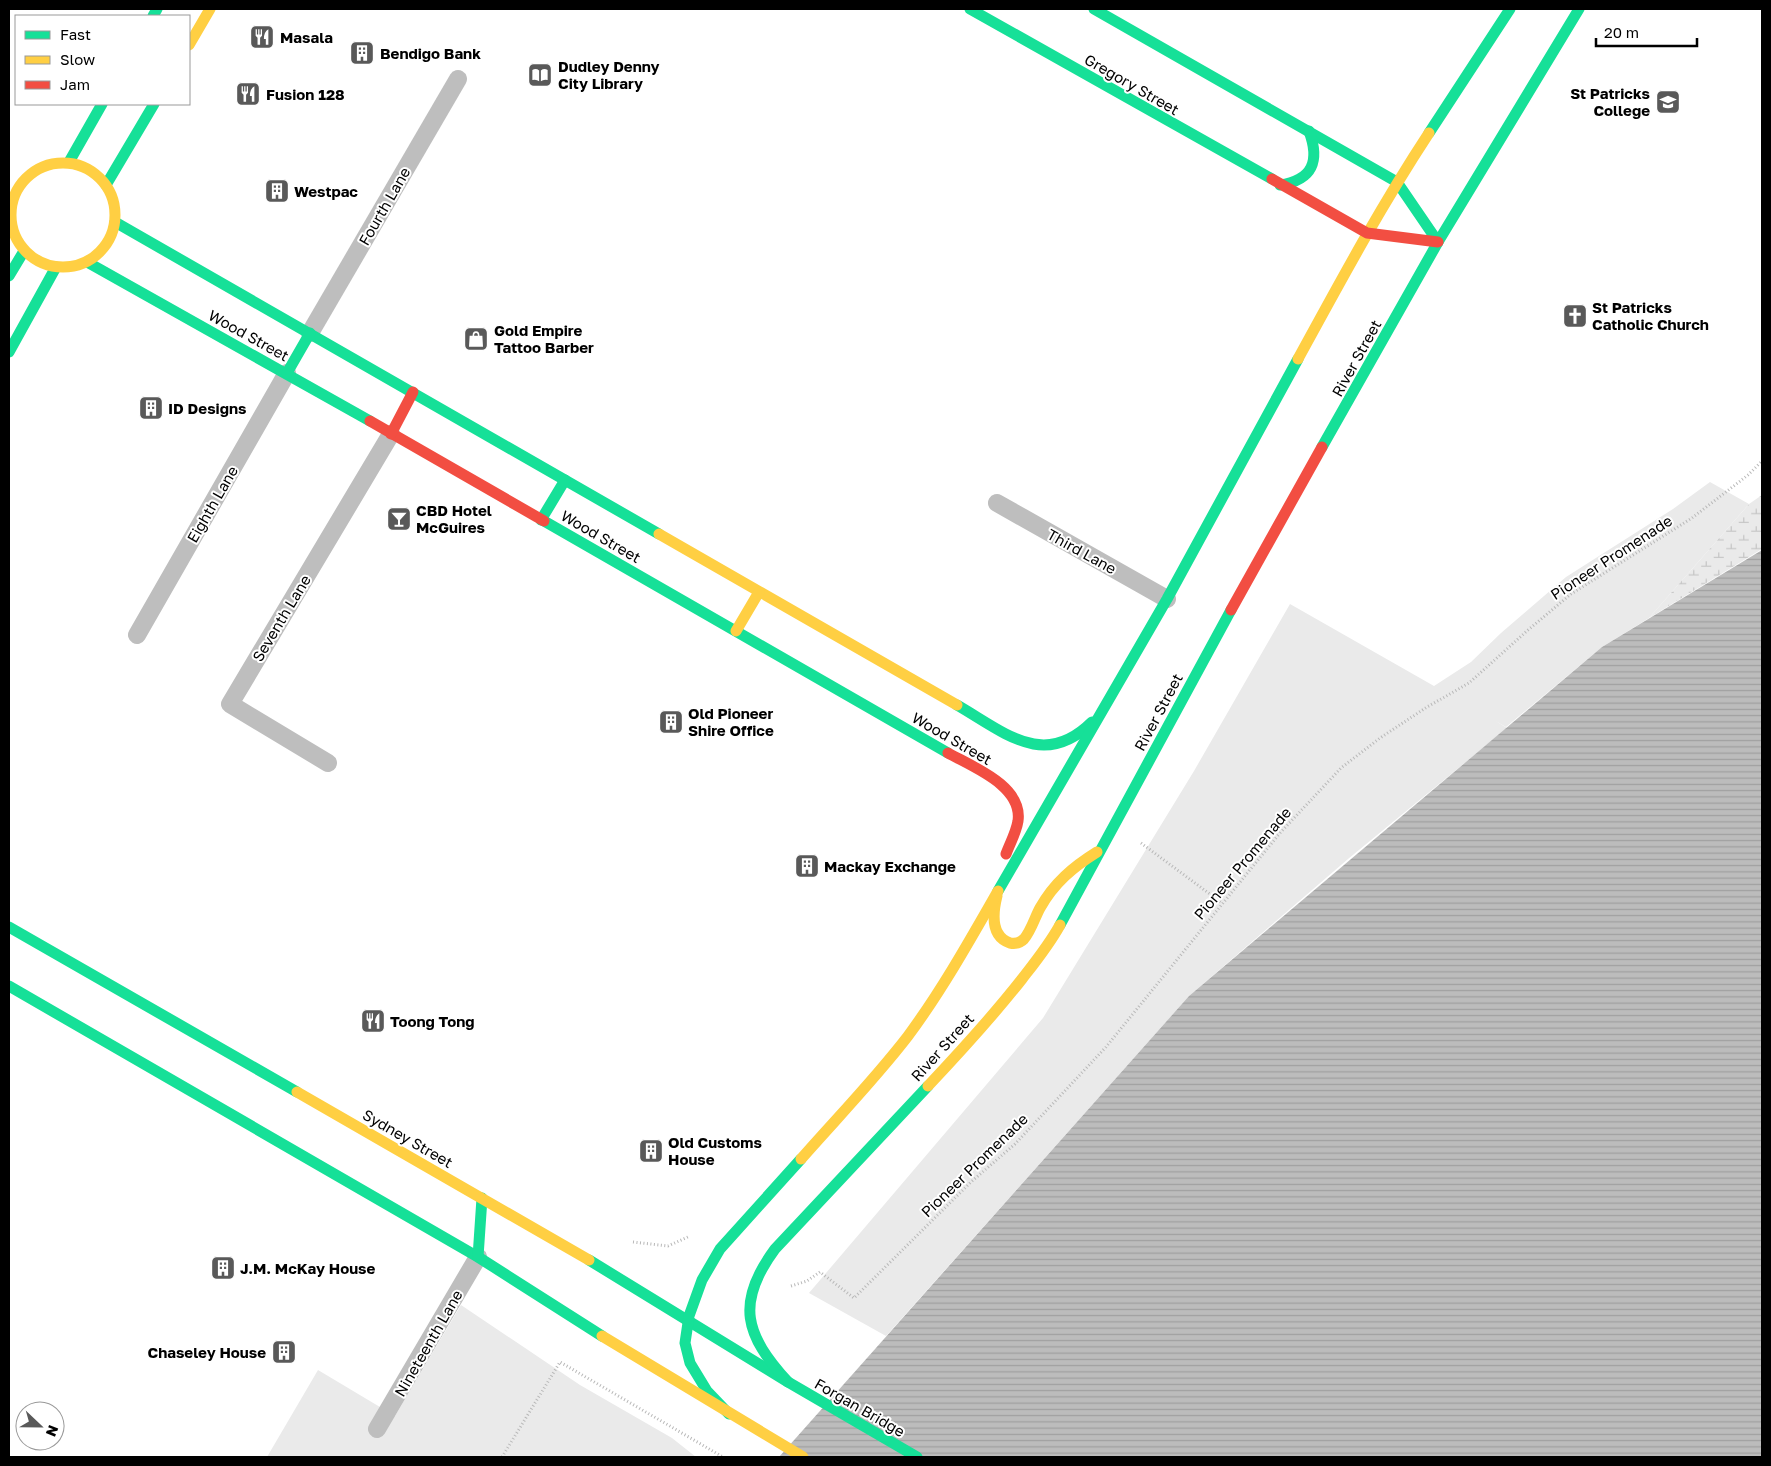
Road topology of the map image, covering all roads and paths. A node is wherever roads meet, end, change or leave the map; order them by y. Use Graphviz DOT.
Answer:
graph roads {
  1 [pos="210,9"];
  2 [pos="970,9"];
  3 [pos="1094,9"];
  4 [pos="1510,9"];
  5 [pos="1579,9"];
  6 [pos="190,43"];
  7 [pos="458,79"];
  8 [pos="101,105"];
  9 [pos="153,105"];
  10 [pos="1309,131"];
  11 [pos="69,162"];
  12 [pos="1397,182"];
  13 [pos="106,184"];
  14 [pos="1280,184"];
  15 [pos="9,213"];
  16 [pos="115,222"];
  17 [pos="1367,233"];
  18 [pos="1438,242"];
  19 [pos="24,251"];
  20 [pos="87,262"];
  21 [pos="56,267"];
  22 [pos="9,276"];
  23 [pos="310,333"];
  24 [pos="9,352"];
  25 [pos="287,373"];
  26 [pos="413,392"];
  27 [pos="390,434"];
  28 [pos="1762,461"];
  29 [pos="565,480"];
  30 [pos="997,503"];
  31 [pos="541,520"];
  32 [pos="759,592"];
  33 [pos="1167,599"];
  34 [pos="736,631"];
  35 [pos="137,634"];
  36 [pos="1105,706"];
  37 [pos="328,763"];
  38 [pos="1136,839"];
  39 [pos="1103,848"];
  40 [pos="999,890"];
  41 [pos="1222,903"];
  42 [pos="9,927"];
  43 [pos="9,986"];
  44 [pos="482,1198"];
  45 [pos="695,1234"];
  46 [pos="633,1242"];
  47 [pos="478,1257"];
  48 [pos="791,1286"];
  49 [pos="687,1320"];
  50 [pos="788,1382"];
  51 [pos="729,1414"];
  52 [pos="377,1429"];
  53 [pos="502,1457"];
  54 [pos="723,1457"];
  55 [pos="803,1457"];
  56 [pos="917,1457"];
  1 -- 6 [label="street"];
  2 -- 14 [label="street, Gregory Street"];
  3 -- 10 [label="street"];
  4 -- 12 [label="street, River Street"];
  5 -- 18 [label="street, River Street"];
  7 -- 23 [label="lane, Fourth Lane"];
  8 -- 11 [label="street"];
  9 -- 13 [label="street"];
  10 -- 12 [label="street"];
  10 -- 14 [label="street"];
  11 -- 13 [label="street"];
  11 -- 15 [label="street"];
  12 -- 17 [label="street, River Street"];
  12 -- 18 [label="street"];
  13 -- 16 [label="street"];
  14 -- 17 [label="street, Gregory Street"];
  15 -- 19 [label="street"];
  16 -- 20 [label="street"];
  16 -- 23 [label="street, Wood Street"];
  17 -- 18 [label="street, Gregory Street"];
  17 -- 33 [label="street, River Street"];
  18 -- 39 [label="street, River Street"];
  19 -- 21 [label="street"];
  19 -- 22 [label="street"];
  20 -- 21 [label="street"];
  20 -- 25 [label="street, Wood Street"];
  21 -- 24 [label="street"];
  23 -- 25 [label="street"];
  23 -- 26 [label="street, Wood Street"];
  25 -- 27 [label="street, Wood Street"];
  25 -- 35 [label="lane, Eighth Lane"];
  26 -- 27 [label="street"];
  26 -- 29 [label="street, Wood Street"];
  27 -- 31 [label="street, Wood Street"];
  27 -- 37 [label="lane, Seventh Lane"];
  28 -- 41 [label="path, Pioneer Promenade"];
  29 -- 31 [label="street"];
  29 -- 32 [label="street, Wood Street"];
  30 -- 33 [label="lane, Third Lane"];
  31 -- 34 [label="street, Wood Street"];
  32 -- 34 [label="street"];
  32 -- 36 [label="street, Wood Street"];
  33 -- 36 [label="street, River Street"];
  34 -- 40 [label="street, Wood Street"];
  36 -- 40 [label="street, River Street"];
  38 -- 41 [label="path"];
  39 -- 40 [label="street, Wood Street"];
  39 -- 50 [label="street, River Street"];
  40 -- 49 [label="street, River Street"];
  41 -- 48 [label="path, Pioneer Promenade"];
  42 -- 44 [label="street, Sydney Street"];
  43 -- 47 [label="street"];
  44 -- 47 [label="street"];
  44 -- 49 [label="street, Sydney Street"];
  45 -- 46 [label="path"];
  47 -- 51 [label="street"];
  47 -- 52 [label="lane, Nineteenth Lane"];
  49 -- 50 [label="street, Sydney Street"];
  49 -- 51 [label="street, River Street"];
  50 -- 56 [label="street, Forgan Bridge"];
  51 -- 55 [label="street"];
  53 -- 54 [label="path"];
}
